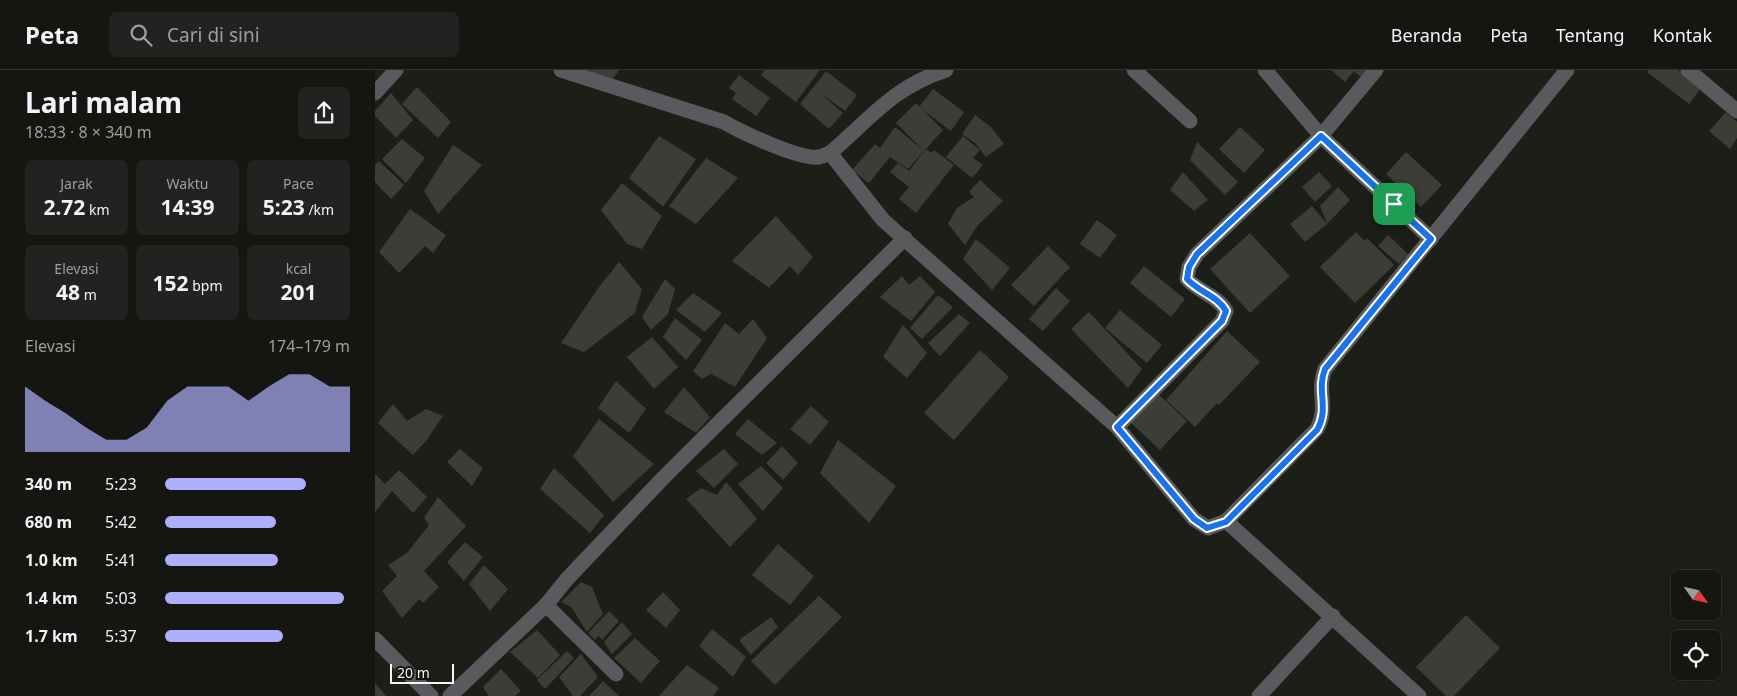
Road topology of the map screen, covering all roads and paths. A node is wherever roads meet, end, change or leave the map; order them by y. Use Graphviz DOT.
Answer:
graph roads {
  1 [pos="396,70"];
  2 [pos="563,70"];
  3 [pos="946,70"];
  4 [pos="1134,70"];
  5 [pos="1265,70"];
  6 [pos="1376,70"];
  7 [pos="1567,70"];
  8 [pos="1688,70"];
  9 [pos="375,93"];
  10 [pos="1737,111"];
  11 [pos="1190,121"];
  12 [pos="1321,136"];
  13 [pos="830,153"];
  14 [pos="905,238"];
  15 [pos="1431,239"];
  16 [pos="1117,427"];
  17 [pos="1226,522"];
  18 [pos="546,605"];
  19 [pos="1333,616"];
  20 [pos="375,639"];
  21 [pos="616,674"];
  22 [pos="431,696"];
  23 [pos="450,696"];
  24 [pos="1259,696"];
  25 [pos="1419,696"];
  1 -- 9 [label="street"];
  2 -- 13 [label="street"];
  3 -- 13 [label="street"];
  4 -- 11 [label="street"];
  5 -- 12 [label="street"];
  6 -- 12 [label="street"];
  7 -- 15 [label="street"];
  8 -- 10 [label="street"];
  12 -- 15 [label="street"];
  12 -- 16 [label="street"];
  13 -- 14 [label="street"];
  14 -- 16 [label="street"];
  14 -- 18 [label="street"];
  15 -- 17 [label="street"];
  16 -- 17 [label="street"];
  17 -- 19 [label="street"];
  18 -- 21 [label="street"];
  18 -- 23 [label="street"];
  19 -- 24 [label="street"];
  19 -- 25 [label="street"];
  20 -- 22 [label="street"];
}
